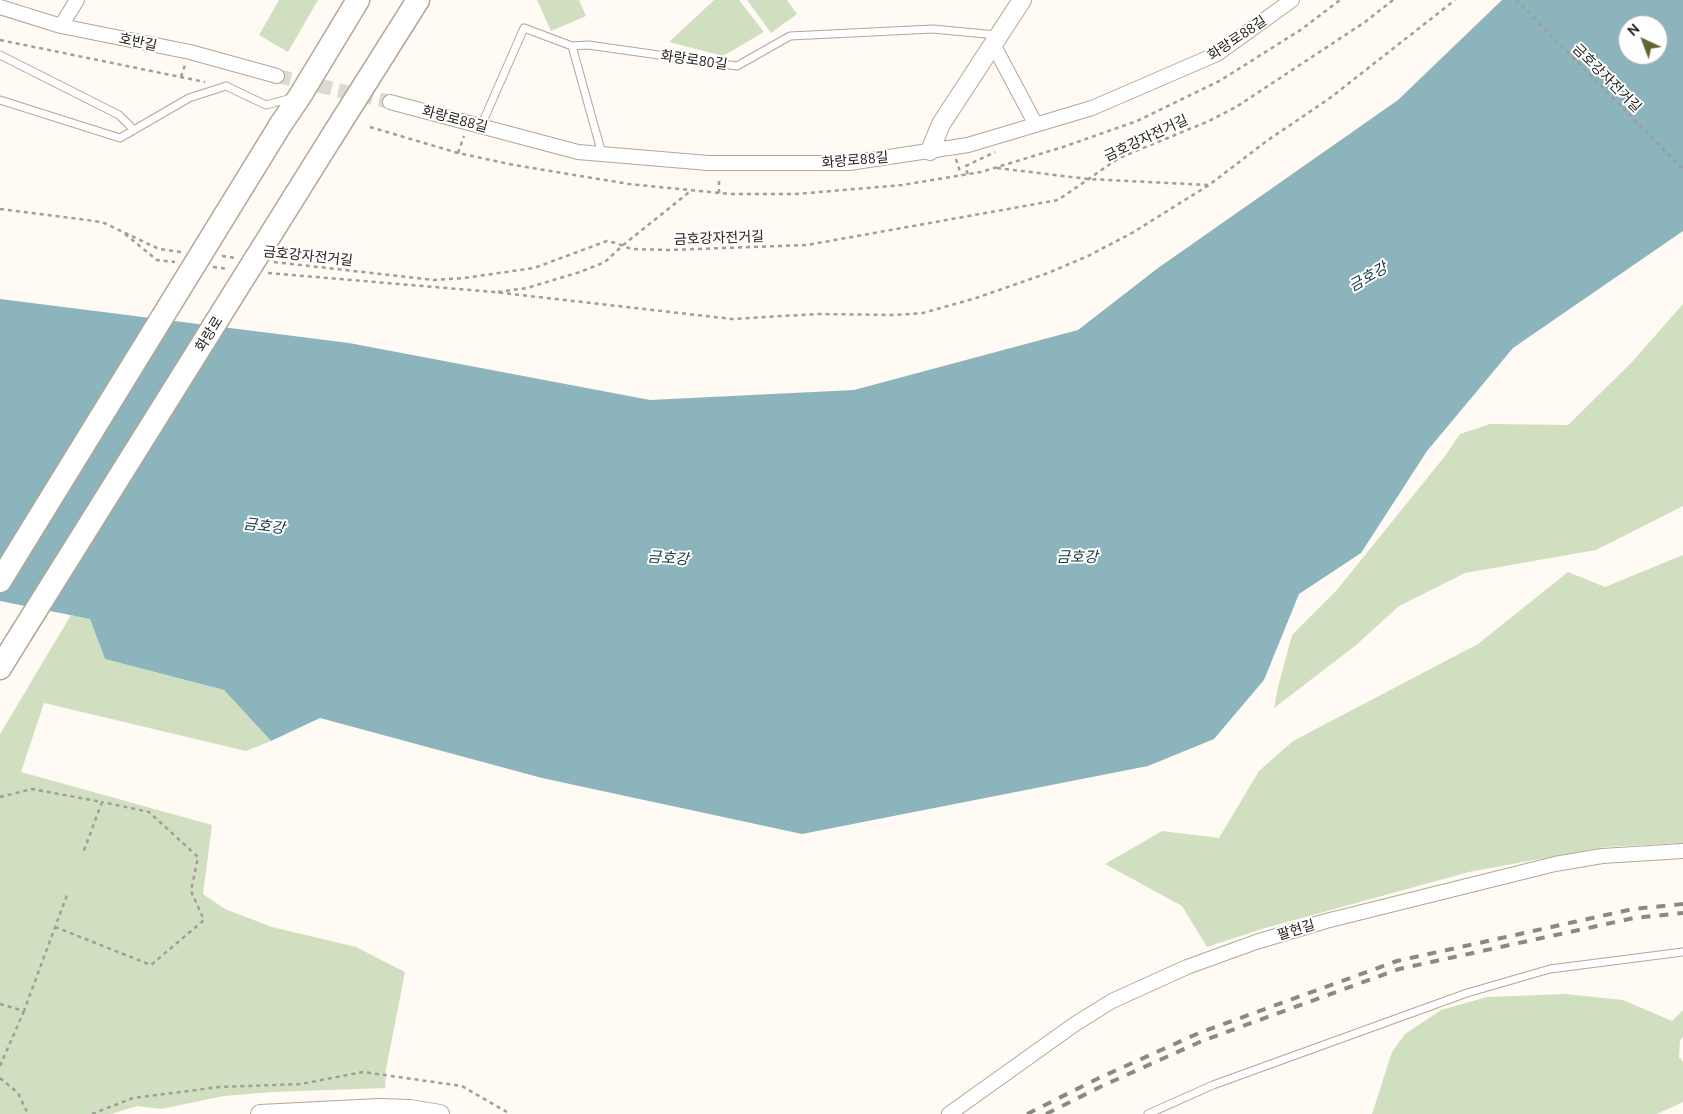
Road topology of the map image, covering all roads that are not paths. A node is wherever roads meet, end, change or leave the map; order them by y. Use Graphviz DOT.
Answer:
graph roads {
  1 [pos="77,0"];
  2 [pos="358,0"];
  3 [pos="418,0"];
  4 [pos="1022,0"];
  5 [pos="1292,0"];
  6 [pos="0,7"];
  7 [pos="61,26"];
  8 [pos="996,40"];
  9 [pos="572,46"];
  10 [pos="0,55"];
  11 [pos="277,76"];
  12 [pos="300,96"];
  13 [pos="0,100"];
  14 [pos="390,102"];
  15 [pos="474,124"];
  16 [pos="1036,125"];
  17 [pos="134,130"];
  18 [pos="930,151"];
  19 [pos="602,154"];
  20 [pos="0,581"];
  21 [pos="0,668"];
  22 [pos="1683,851"];
  23 [pos="1683,952"];
  24 [pos="260,1114"];
  25 [pos="440,1114"];
  26 [pos="949,1114"];
  27 [pos="1148,1114"];
  1 -- 7 [label="street"];
  2 -- 12 [label="main road"];
  3 -- 21 [label="main road, 화랑로, bridge"];
  4 -- 8 [label="street"];
  5 -- 16 [label="street, 화랑로88길"];
  6 -- 7 [label="street, 호반길"];
  7 -- 11 [label="street, 호반길"];
  8 -- 9 [label="lane, 화랑로80길"];
  8 -- 16 [label="street"];
  8 -- 18 [label="street"];
  9 -- 15 [label="lane, 화랑로80길"];
  9 -- 19 [label="lane"];
  10 -- 17 [label="lane"];
  12 -- 17 [label="lane"];
  12 -- 20 [label="main road, bridge"];
  13 -- 17 [label="lane"];
  14 -- 15 [label="street, 화랑로88길"];
  15 -- 19 [label="street, 화랑로88길"];
  16 -- 18 [label="street, 화랑로88길"];
  18 -- 19 [label="street, 화랑로88길"];
  22 -- 26 [label="street, 팔현길"];
  23 -- 27 [label="lane"];
  24 -- 25 [label="street"];
}
